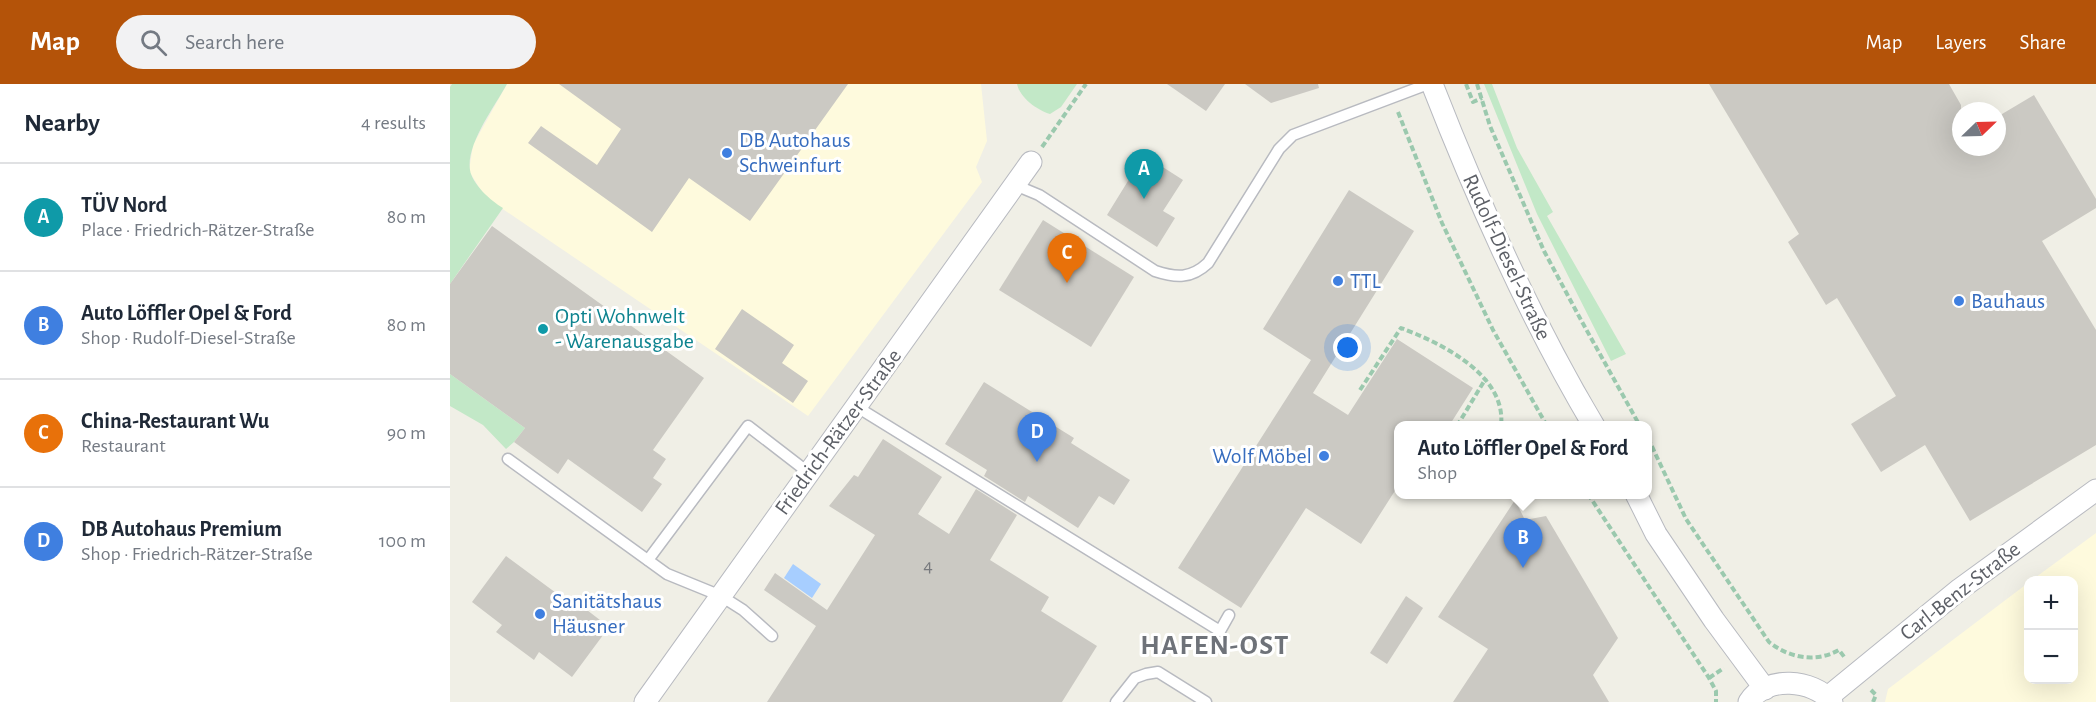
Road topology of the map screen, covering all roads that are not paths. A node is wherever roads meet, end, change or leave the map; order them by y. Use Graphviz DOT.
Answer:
graph roads {
  1 [pos="1430,84"];
  2 [pos="1031,162"];
  3 [pos="1015,185"];
  4 [pos="857,407"];
  5 [pos="1591,421"];
  6 [pos="508,459"];
  7 [pos="809,473"];
  8 [pos="2096,490"];
  9 [pos="1638,499"];
  10 [pos="648,560"];
  11 [pos="721,596"];
  12 [pos="1229,615"];
  13 [pos="772,636"];
  14 [pos="1757,696"];
  15 [pos="1830,699"];
  16 [pos="645,702"];
  17 [pos="1116,702"];
  18 [pos="1206,702"];
  1 -- 3 [label="lane"];
  1 -- 5 [label="street, Rudolf-Diesel-Straße"];
  2 -- 3 [label="street, Friedrich-Rätzer-Straße"];
  3 -- 4 [label="street, Friedrich-Rätzer-Straße"];
  4 -- 7 [label="street, Friedrich-Rätzer-Straße"];
  4 -- 12 [label="lane"];
  6 -- 10 [label="lane"];
  7 -- 10 [label="lane"];
  7 -- 11 [label="street, Friedrich-Rätzer-Straße"];
  8 -- 15 [label="street, Carl-Benz-Straße"];
  9 -- 14 [label="street"];
  10 -- 11 [label="lane"];
  11 -- 13 [label="lane"];
  11 -- 16 [label="street, Friedrich-Rätzer-Straße"];
  14 -- 15 [label="street"];
  17 -- 18 [label="lane"];
}
